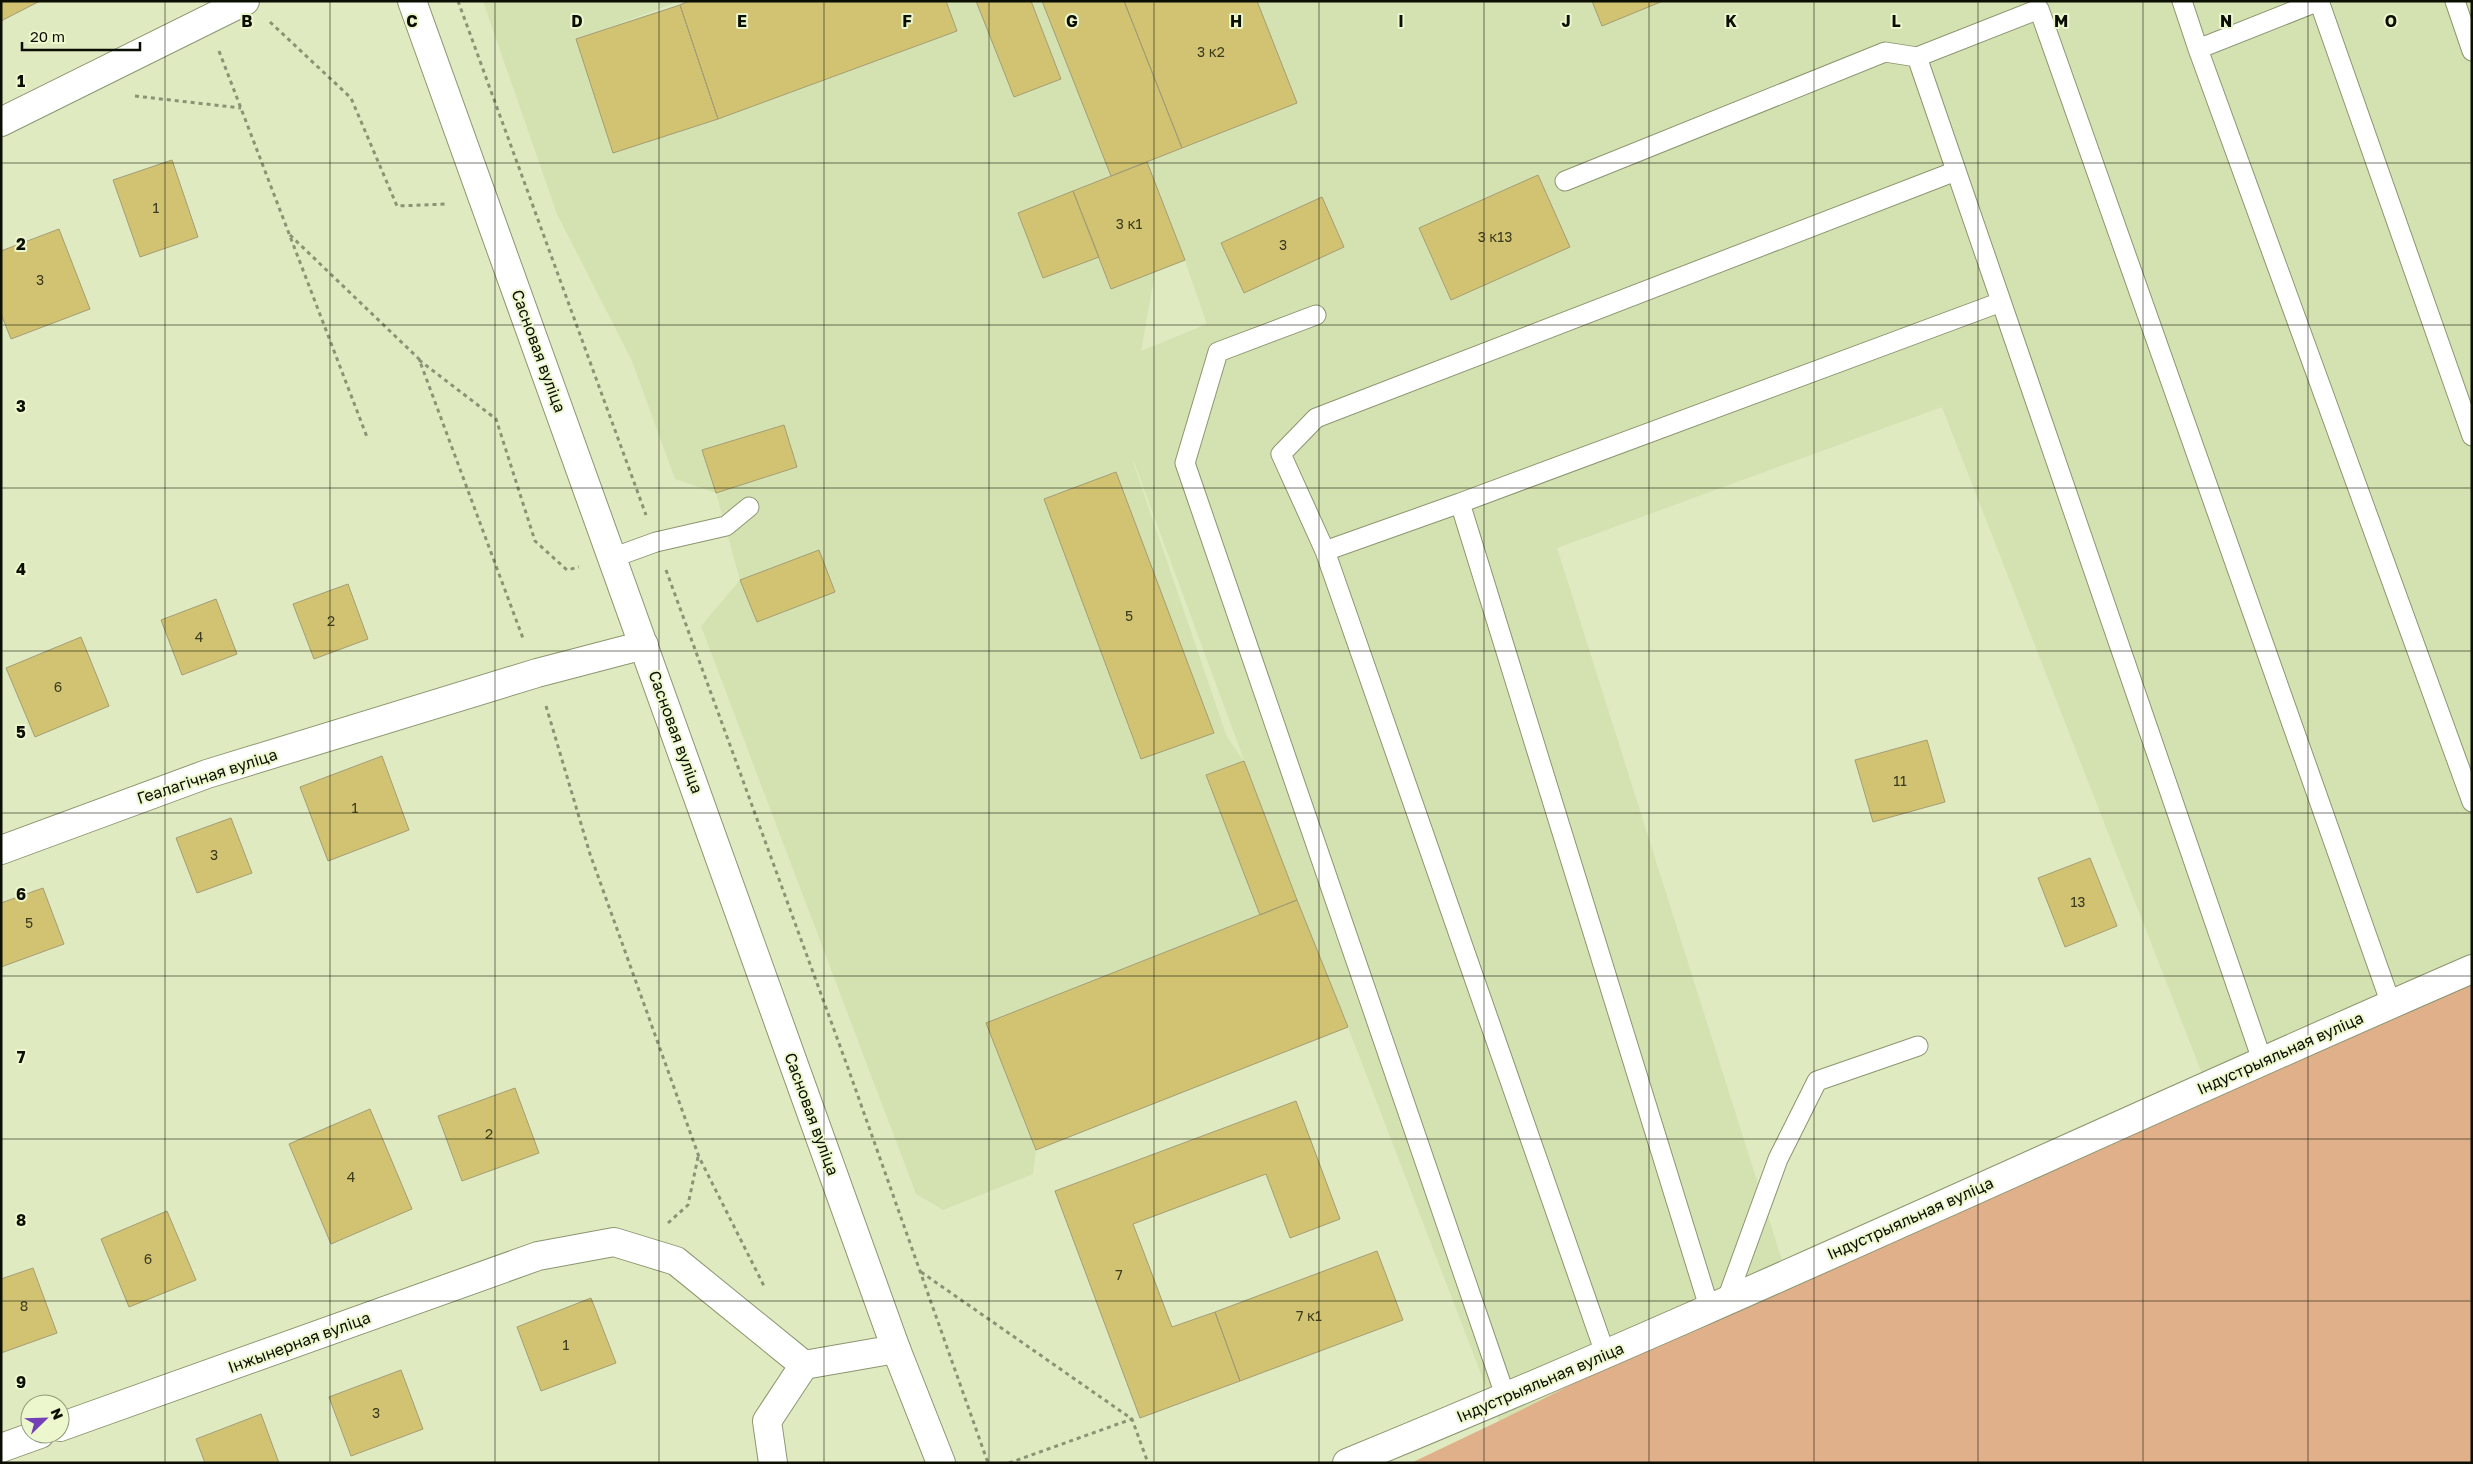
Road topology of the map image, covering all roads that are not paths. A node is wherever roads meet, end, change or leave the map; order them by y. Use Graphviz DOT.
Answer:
graph roads {
  1 [pos="245,1"];
  2 [pos="412,1"];
  3 [pos="2182,1"];
  4 [pos="2319,1"];
  5 [pos="2454,1"];
  6 [pos="2043,5"];
  7 [pos="2198,49"];
  8 [pos="2472,52"];
  9 [pos="1917,57"];
  10 [pos="1,122"];
  11 [pos="1956,171"];
  12 [pos="1565,181"];
  13 [pos="2001,302"];
  14 [pos="1316,315"];
  15 [pos="2472,436"];
  16 [pos="1460,504"];
  17 [pos="749,507"];
  18 [pos="1325,551"];
  19 [pos="612,558"];
  20 [pos="644,645"];
  21 [pos="2472,802"];
  22 [pos="1,850"];
  23 [pos="2472,969"];
  24 [pos="2391,1004"];
  25 [pos="1918,1046"];
  26 [pos="2262,1060"];
  27 [pos="1718,1303"];
  28 [pos="896,1349"];
  29 [pos="1605,1353"];
  30 [pos="804,1365"];
  31 [pos="1506,1398"];
  32 [pos="70,1423"];
  33 [pos="20,1441"];
  34 [pos="1,1448"];
  35 [pos="773,1463"];
  36 [pos="941,1463"];
  37 [pos="1347,1463"];
  1 -- 10 [label="street"];
  2 -- 19 [label="street, Сасновая вуліца"];
  3 -- 7 [label="lane"];
  4 -- 7 [label="lane"];
  4 -- 15 [label="lane"];
  5 -- 8 [label="lane"];
  6 -- 9 [label="lane"];
  6 -- 24 [label="lane"];
  7 -- 21 [label="lane"];
  9 -- 11 [label="lane"];
  9 -- 12 [label="lane"];
  11 -- 13 [label="lane"];
  11 -- 18 [label="lane"];
  13 -- 16 [label="lane"];
  13 -- 26 [label="lane"];
  14 -- 31 [label="lane"];
  16 -- 18 [label="lane"];
  16 -- 27 [label="lane"];
  17 -- 19 [label="lane"];
  18 -- 29 [label="lane"];
  19 -- 20 [label="street, Сасновая вуліца"];
  20 -- 22 [label="street, Геалагічная вуліца"];
  20 -- 28 [label="street, Сасновая вуліца"];
  23 -- 24 [label="street, Індустрыяльная вуліца"];
  24 -- 26 [label="street, Індустрыяльная вуліца"];
  25 -- 27 [label="lane"];
  26 -- 27 [label="street, Індустрыяльная вуліца"];
  27 -- 29 [label="street, Індустрыяльная вуліца"];
  28 -- 30 [label="street"];
  28 -- 36 [label="street, Сасновая вуліца"];
  29 -- 31 [label="street, Індустрыяльная вуліца"];
  30 -- 32 [label="street, Інжынерная вуліца"];
  30 -- 35 [label="street"];
  31 -- 37 [label="street, Індустрыяльная вуліца"];
  33 -- 34 [label="street"];
}
